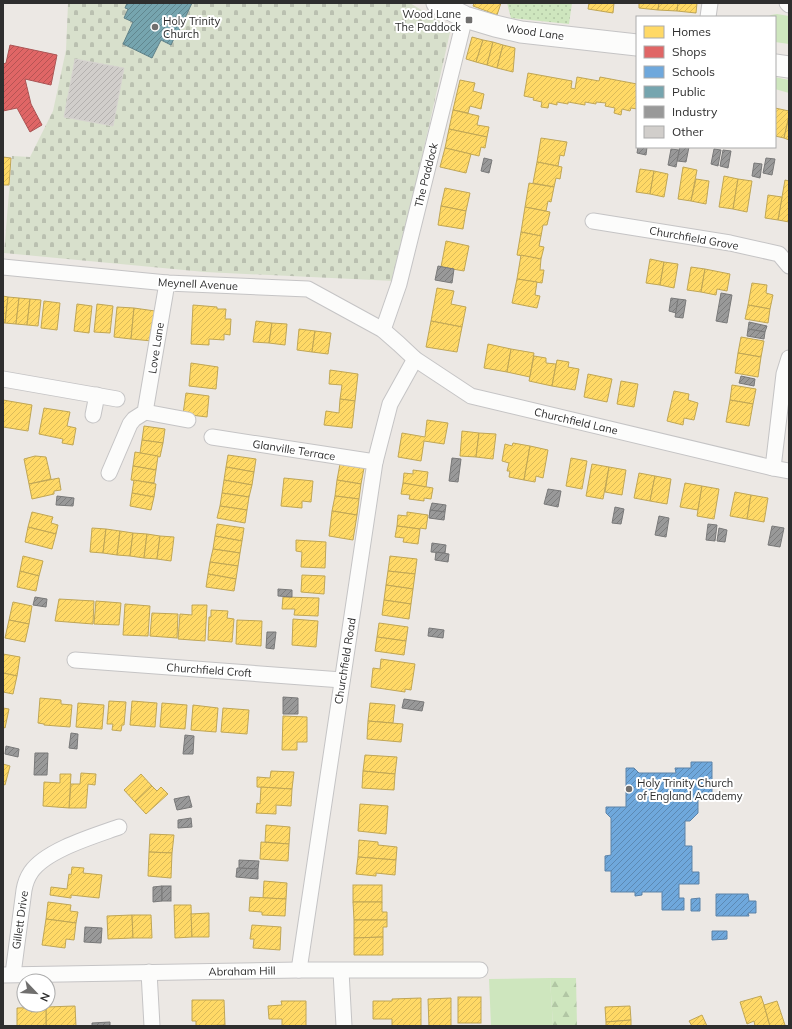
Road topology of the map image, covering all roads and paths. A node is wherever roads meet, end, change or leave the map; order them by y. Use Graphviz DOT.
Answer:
graph roads {
  1 [pos="437,3"];
  2 [pos="710,3"];
  3 [pos="708,16"];
  4 [pos="464,18"];
  5 [pos="636,45"];
  6 [pos="776,64"];
  7 [pos="789,67"];
  8 [pos="593,220"];
  9 [pos="789,266"];
  10 [pos="3,267"];
  11 [pos="167,283"];
  12 [pos="383,330"];
  13 [pos="789,358"];
  14 [pos="415,359"];
  15 [pos="3,379"];
  16 [pos="97,395"];
  17 [pos="117,399"];
  18 [pos="145,412"];
  19 [pos="93,415"];
  20 [pos="188,420"];
  21 [pos="212,437"];
  22 [pos="375,462"];
  23 [pos="773,468"];
  24 [pos="789,471"];
  25 [pos="109,473"];
  26 [pos="75,660"];
  27 [pos="342,680"];
  28 [pos="119,827"];
  29 [pos="299,970"];
  30 [pos="480,970"];
  31 [pos="341,971"];
  32 [pos="150,972"];
  33 [pos="8,974"];
  34 [pos="152,1026"];
  35 [pos="344,1026"];
  1 -- 4 [label="street, Wood Lane"];
  2 -- 3 [label="street"];
  4 -- 5 [label="street, Wood Lane"];
  4 -- 12 [label="street, The Paddock"];
  6 -- 7 [label="street"];
  8 -- 9 [label="street, Churchfield Grove"];
  10 -- 11 [label="street, Meynell Avenue"];
  11 -- 12 [label="street, Meynell Avenue"];
  11 -- 18 [label="street, Love Lane"];
  12 -- 14 [label="street, Churchfield Lane"];
  13 -- 23 [label="street"];
  14 -- 22 [label="street, Churchfield Road"];
  14 -- 23 [label="street, Churchfield Lane"];
  15 -- 16 [label="street"];
  16 -- 17 [label="street"];
  16 -- 19 [label="street"];
  18 -- 20 [label="street"];
  18 -- 25 [label="street"];
  21 -- 22 [label="street, Glanville Terrace"];
  22 -- 27 [label="street, Churchfield Road"];
  23 -- 24 [label="street, Churchfield Lane"];
  26 -- 27 [label="street, Churchfield Croft"];
  27 -- 29 [label="street, Churchfield Road"];
  28 -- 33 [label="street, Gillett Drive"];
  29 -- 31 [label="street, Abraham Hill"];
  29 -- 32 [label="street, Abraham Hill"];
  30 -- 31 [label="street, Abraham Hill"];
  31 -- 35 [label="street"];
  32 -- 33 [label="street, Abraham Hill"];
  32 -- 34 [label="street"];
}
